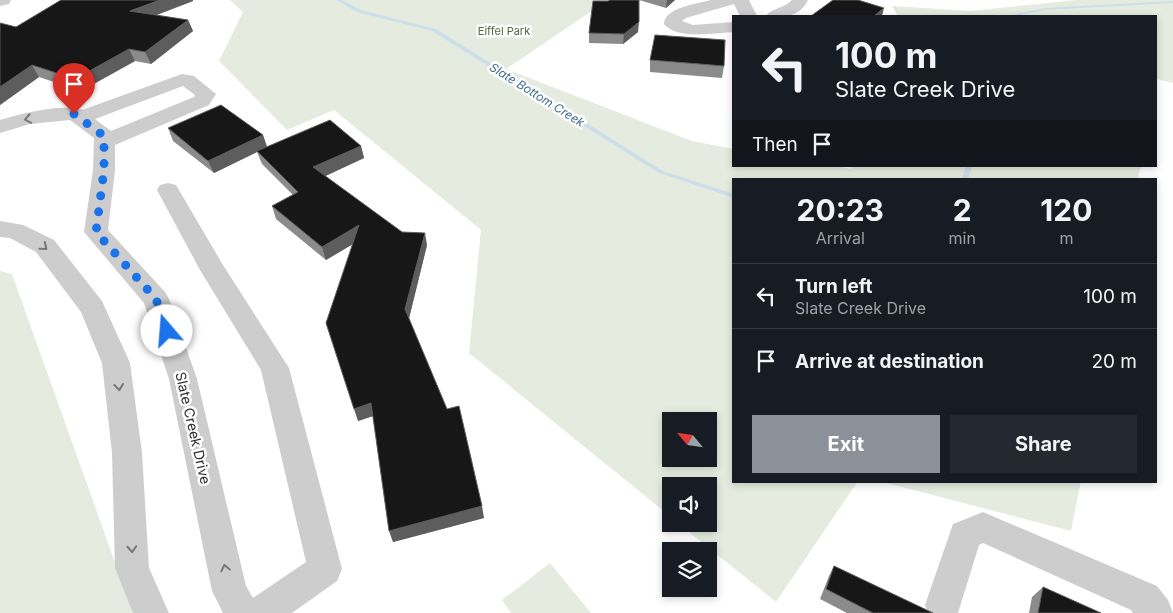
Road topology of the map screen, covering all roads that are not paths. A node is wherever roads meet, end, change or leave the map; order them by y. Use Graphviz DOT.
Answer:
graph roads {
  1 [pos="728,0"];
  2 [pos="741,0"];
  3 [pos="800,0"];
  4 [pos="748,15"];
  5 [pos="778,15"];
  6 [pos="732,27"];
  7 [pos="80,118"];
  8 [pos="0,127"];
  9 [pos="104,142"];
  10 [pos="168,190"];
  11 [pos="0,229"];
  12 [pos="943,605"];
  13 [pos="150,613"];
  14 [pos="242,613"];
  15 [pos="262,613"];
  16 [pos="1155,613"];
  1 -- 6 [label="street"];
  2 -- 4 [label="street"];
  3 -- 5 [label="street"];
  7 -- 8 [label="street, one-way"];
  7 -- 9 [label="street"];
  7 -- 9 [label="street"];
  14 -- 9 [label="street, Slate Creek Drive, one-way"];
  10 -- 15 [label="street"];
  11 -- 13 [label="street, one-way"];
  12 -- 16 [label="street"];
}
